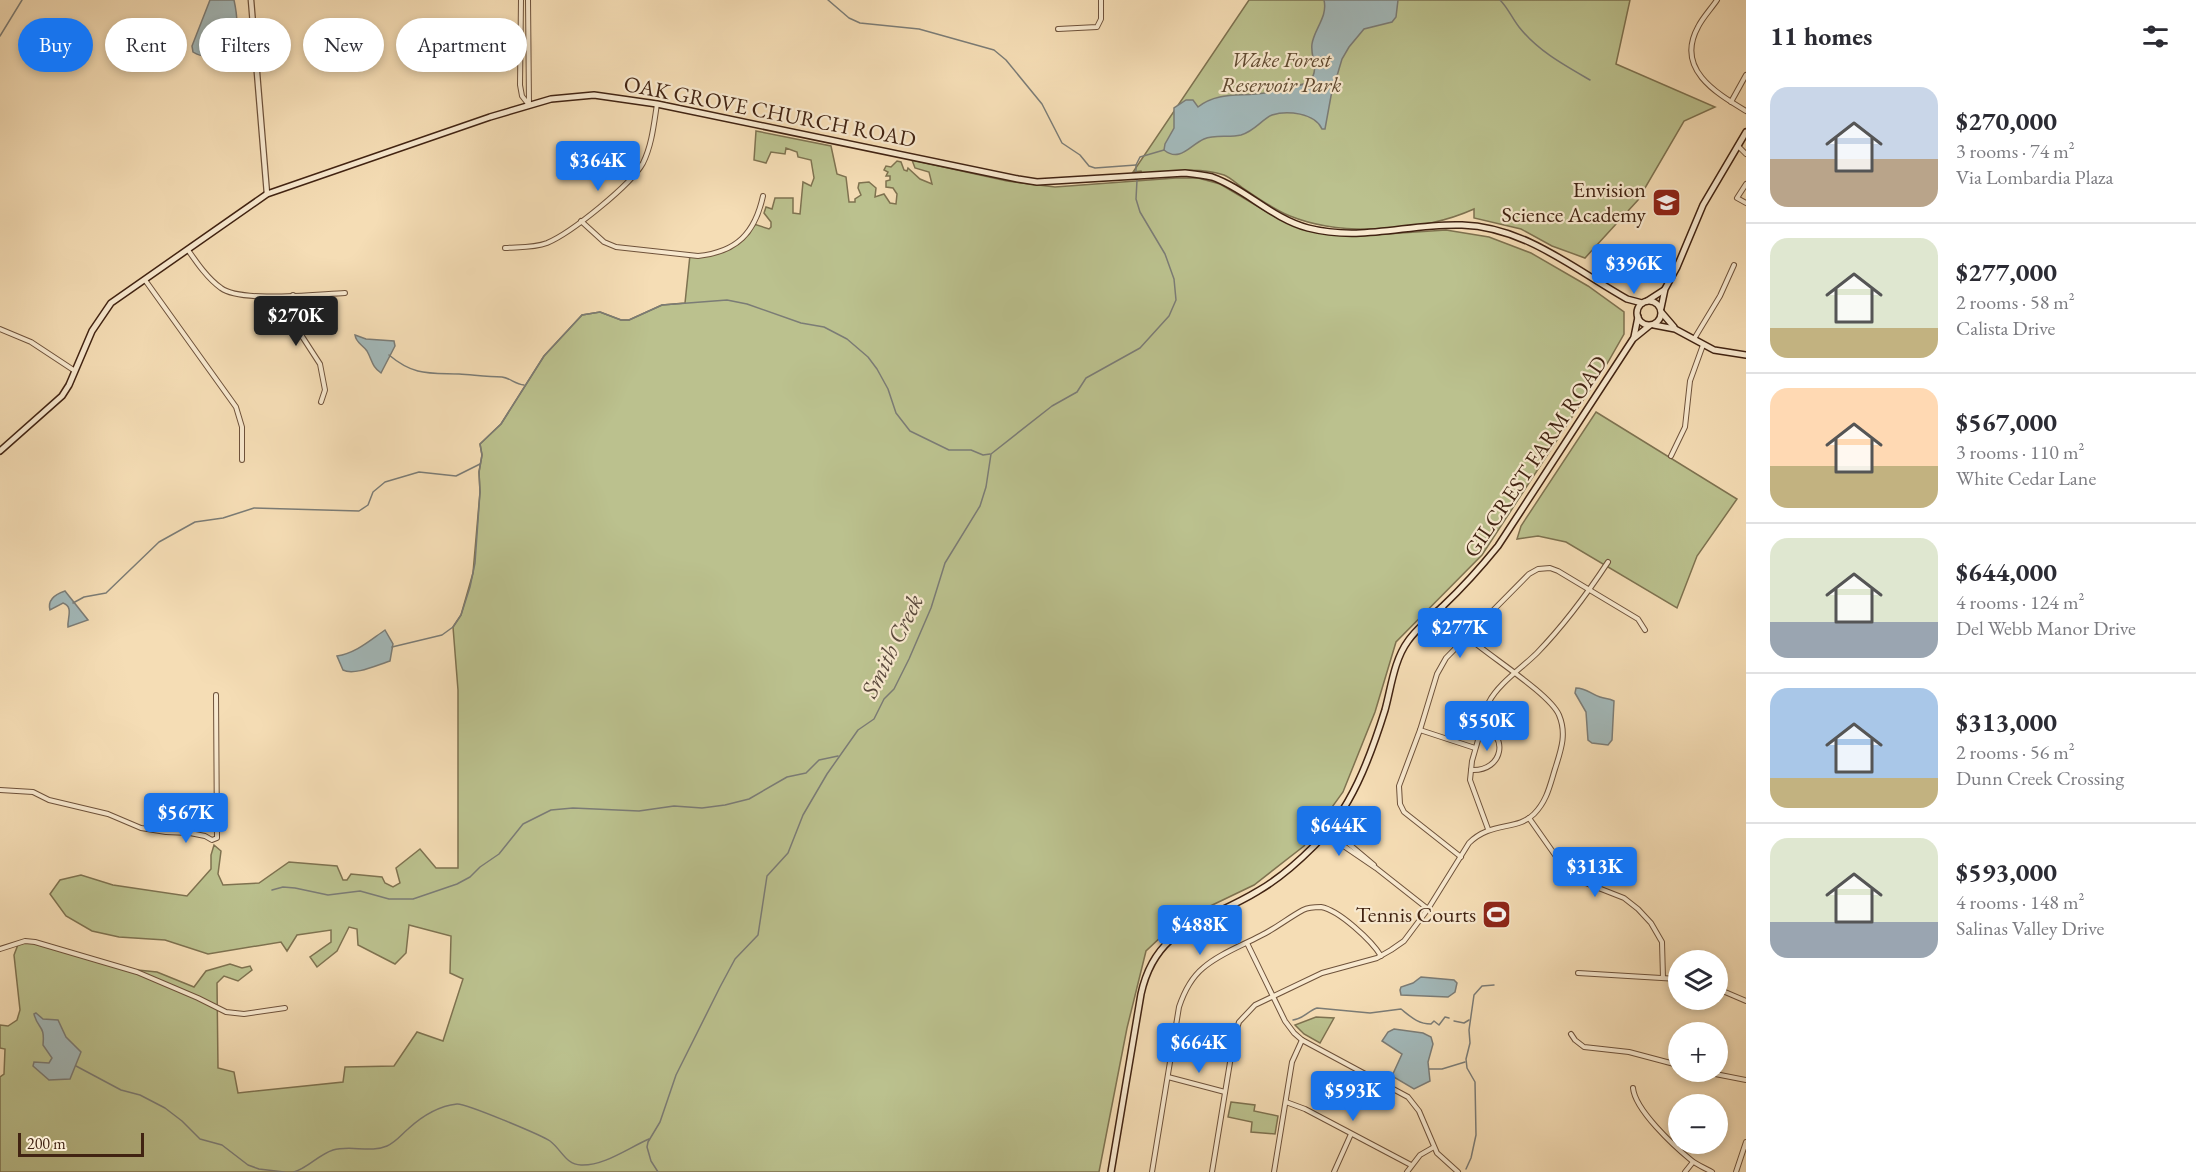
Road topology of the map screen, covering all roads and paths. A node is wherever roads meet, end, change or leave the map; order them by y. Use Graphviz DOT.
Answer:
graph roads {
  1 [pos="251,0"];
  2 [pos="521,0"];
  3 [pos="528,0"];
  4 [pos="1101,0"];
  5 [pos="1718,0"];
  6 [pos="521,18"];
  7 [pos="1058,29"];
  8 [pos="528,40"];
  9 [pos="520,72"];
  10 [pos="1746,75"];
  11 [pos="1731,102"];
  12 [pos="657,104"];
  13 [pos="529,105"];
  14 [pos="1746,111"];
  15 [pos="1746,132"];
  16 [pos="1738,146"];
  17 [pos="1746,148"];
  18 [pos="1746,154"];
  19 [pos="1746,184"];
  20 [pos="267,194"];
  21 [pos="763,196"];
  22 [pos="1746,203"];
  23 [pos="581,221"];
  24 [pos="506,248"];
  25 [pos="188,250"];
  26 [pos="1734,265"];
  27 [pos="145,280"];
  28 [pos="1665,289"];
  29 [pos="345,293"];
  30 [pos="293,295"];
  31 [pos="1627,299"];
  32 [pos="1645,302"];
  33 [pos="1661,310"];
  34 [pos="1637,316"];
  35 [pos="1651,325"];
  36 [pos="0,329"];
  37 [pos="1675,329"];
  38 [pos="1634,339"];
  39 [pos="1694,339"];
  40 [pos="1703,345"];
  41 [pos="1746,355"];
  42 [pos="76,371"];
  43 [pos="321,402"];
  44 [pos="0,451"];
  45 [pos="1671,456"];
  46 [pos="242,460"];
  47 [pos="1608,562"];
  48 [pos="1590,590"];
  49 [pos="1442,607"];
  50 [pos="1645,630"];
  51 [pos="1469,637"];
  52 [pos="1515,675"];
  53 [pos="216,695"];
  54 [pos="1482,728"];
  55 [pos="1420,730"];
  56 [pos="1475,747"];
  57 [pos="1471,770"];
  58 [pos="0,790"];
  59 [pos="1529,818"];
  60 [pos="1330,828"];
  61 [pos="1488,829"];
  62 [pos="1326,834"];
  63 [pos="1461,857"];
  64 [pos="1376,868"];
  65 [pos="1428,909"];
  66 [pos="1247,943"];
  67 [pos="0,949"];
  68 [pos="1381,956"];
  69 [pos="1578,973"];
  70 [pos="1663,978"];
  71 [pos="1668,978"];
  72 [pos="1728,993"];
  73 [pos="1273,997"];
  74 [pos="1746,1001"];
  75 [pos="285,1008"];
  76 [pos="1571,1034"];
  77 [pos="1302,1040"];
  78 [pos="1668,1062"];
  79 [pos="1728,1076"];
  80 [pos="1168,1077"];
  81 [pos="1746,1080"];
  82 [pos="1633,1088"];
  83 [pos="1225,1092"];
  84 [pos="1286,1102"];
  85 [pos="1351,1134"];
  86 [pos="1746,1142"];
  87 [pos="1434,1148"];
  88 [pos="1694,1162"];
  89 [pos="1411,1165"];
  90 [pos="1111,1172"];
  91 [pos="1152,1172"];
  92 [pos="1212,1172"];
  93 [pos="1274,1172"];
  94 [pos="1334,1172"];
  95 [pos="1407,1172"];
  96 [pos="1458,1172"];
  97 [pos="1685,1172"];
  98 [pos="1712,1172"];
  99 [pos="1736,1172"];
  1 -- 20 [label="street"];
  2 -- 6 [label="street"];
  3 -- 8 [label="street"];
  4 -- 7 [label="street"];
  5 -- 11 [label="street"];
  8 -- 13 [label="street"];
  9 -- 13 [label="street"];
  10 -- 11 [label="street"];
  11 -- 14 [label="street"];
  12 -- 13 [label="main road, OAK GROVE CHURCH ROAD"];
  12 -- 23 [label="street"];
  12 -- 31 [label="main road, OAK GROVE CHURCH ROAD"];
  13 -- 20 [label="main road, OAK GROVE CHURCH ROAD"];
  15 -- 16 [label="main road"];
  16 -- 17 [label="street"];
  16 -- 18 [label="street"];
  16 -- 28 [label="main road"];
  19 -- 22 [label="street"];
  20 -- 25 [label="main road, OAK GROVE CHURCH ROAD"];
  21 -- 23 [label="street"];
  23 -- 24 [label="street"];
  25 -- 27 [label="main road, OAK GROVE CHURCH ROAD"];
  25 -- 30 [label="street"];
  26 -- 39 [label="street"];
  27 -- 42 [label="main road, OAK GROVE CHURCH ROAD"];
  27 -- 46 [label="street"];
  28 -- 32 [label="main road"];
  28 -- 33 [label="main road"];
  29 -- 30 [label="street"];
  30 -- 43 [label="street"];
  31 -- 32 [label="main road, OAK GROVE CHURCH ROAD"];
  31 -- 34 [label="main road, OAK GROVE CHURCH ROAD"];
  32 -- 33 [label="main road"];
  32 -- 34 [label="main road"];
  33 -- 35 [label="main road"];
  33 -- 37 [label="main road"];
  34 -- 35 [label="main road"];
  34 -- 38 [label="main road, GILCREST FARM ROAD"];
  35 -- 37 [label="main road"];
  35 -- 38 [label="main road, GILCREST FARM ROAD"];
  36 -- 42 [label="street"];
  37 -- 39 [label="main road"];
  38 -- 49 [label="main road, GILCREST FARM ROAD"];
  39 -- 40 [label="main road"];
  40 -- 41 [label="main road"];
  40 -- 45 [label="street"];
  42 -- 44 [label="main road, OAK GROVE CHURCH ROAD"];
  47 -- 48 [label="street"];
  48 -- 50 [label="street"];
  48 -- 51 [label="street"];
  48 -- 52 [label="street"];
  49 -- 51 [label="street"];
  49 -- 60 [label="main road, GILCREST FARM ROAD"];
  51 -- 52 [label="street"];
  51 -- 55 [label="street"];
  52 -- 54 [label="street"];
  52 -- 59 [label="street"];
  53 -- 58 [label="street"];
  54 -- 56 [label="street"];
  54 -- 57 [label="street"];
  55 -- 56 [label="street"];
  55 -- 63 [label="street"];
  56 -- 57 [label="street"];
  57 -- 61 [label="street"];
  59 -- 61 [label="street"];
  59 -- 70 [label="street"];
  60 -- 62 [label="main road, GILCREST FARM ROAD"];
  60 -- 64 [label="street"];
  61 -- 63 [label="street"];
  62 -- 64 [label="street"];
  62 -- 90 [label="main road, GILCREST FARM ROAD"];
  63 -- 65 [label="street"];
  64 -- 65 [label="street"];
  65 -- 68 [label="street"];
  66 -- 68 [label="street"];
  66 -- 73 [label="street"];
  66 -- 80 [label="street"];
  67 -- 75 [label="street"];
  68 -- 73 [label="street"];
  69 -- 70 [label="street"];
  70 -- 71 [label="street"];
  72 -- 74 [label="street"];
  73 -- 77 [label="street"];
  73 -- 83 [label="street"];
  76 -- 78 [label="street"];
  77 -- 84 [label="street"];
  77 -- 87 [label="street"];
  79 -- 81 [label="street"];
  80 -- 83 [label="street"];
  80 -- 91 [label="street"];
  82 -- 88 [label="street"];
  83 -- 92 [label="street"];
  84 -- 85 [label="street"];
  84 -- 93 [label="street"];
  85 -- 89 [label="street"];
  85 -- 94 [label="street"];
  86 -- 99 [label="street"];
  87 -- 89 [label="street"];
  87 -- 96 [label="street"];
  88 -- 97 [label="street"];
  88 -- 98 [label="street"];
  89 -- 95 [label="street"];
}
